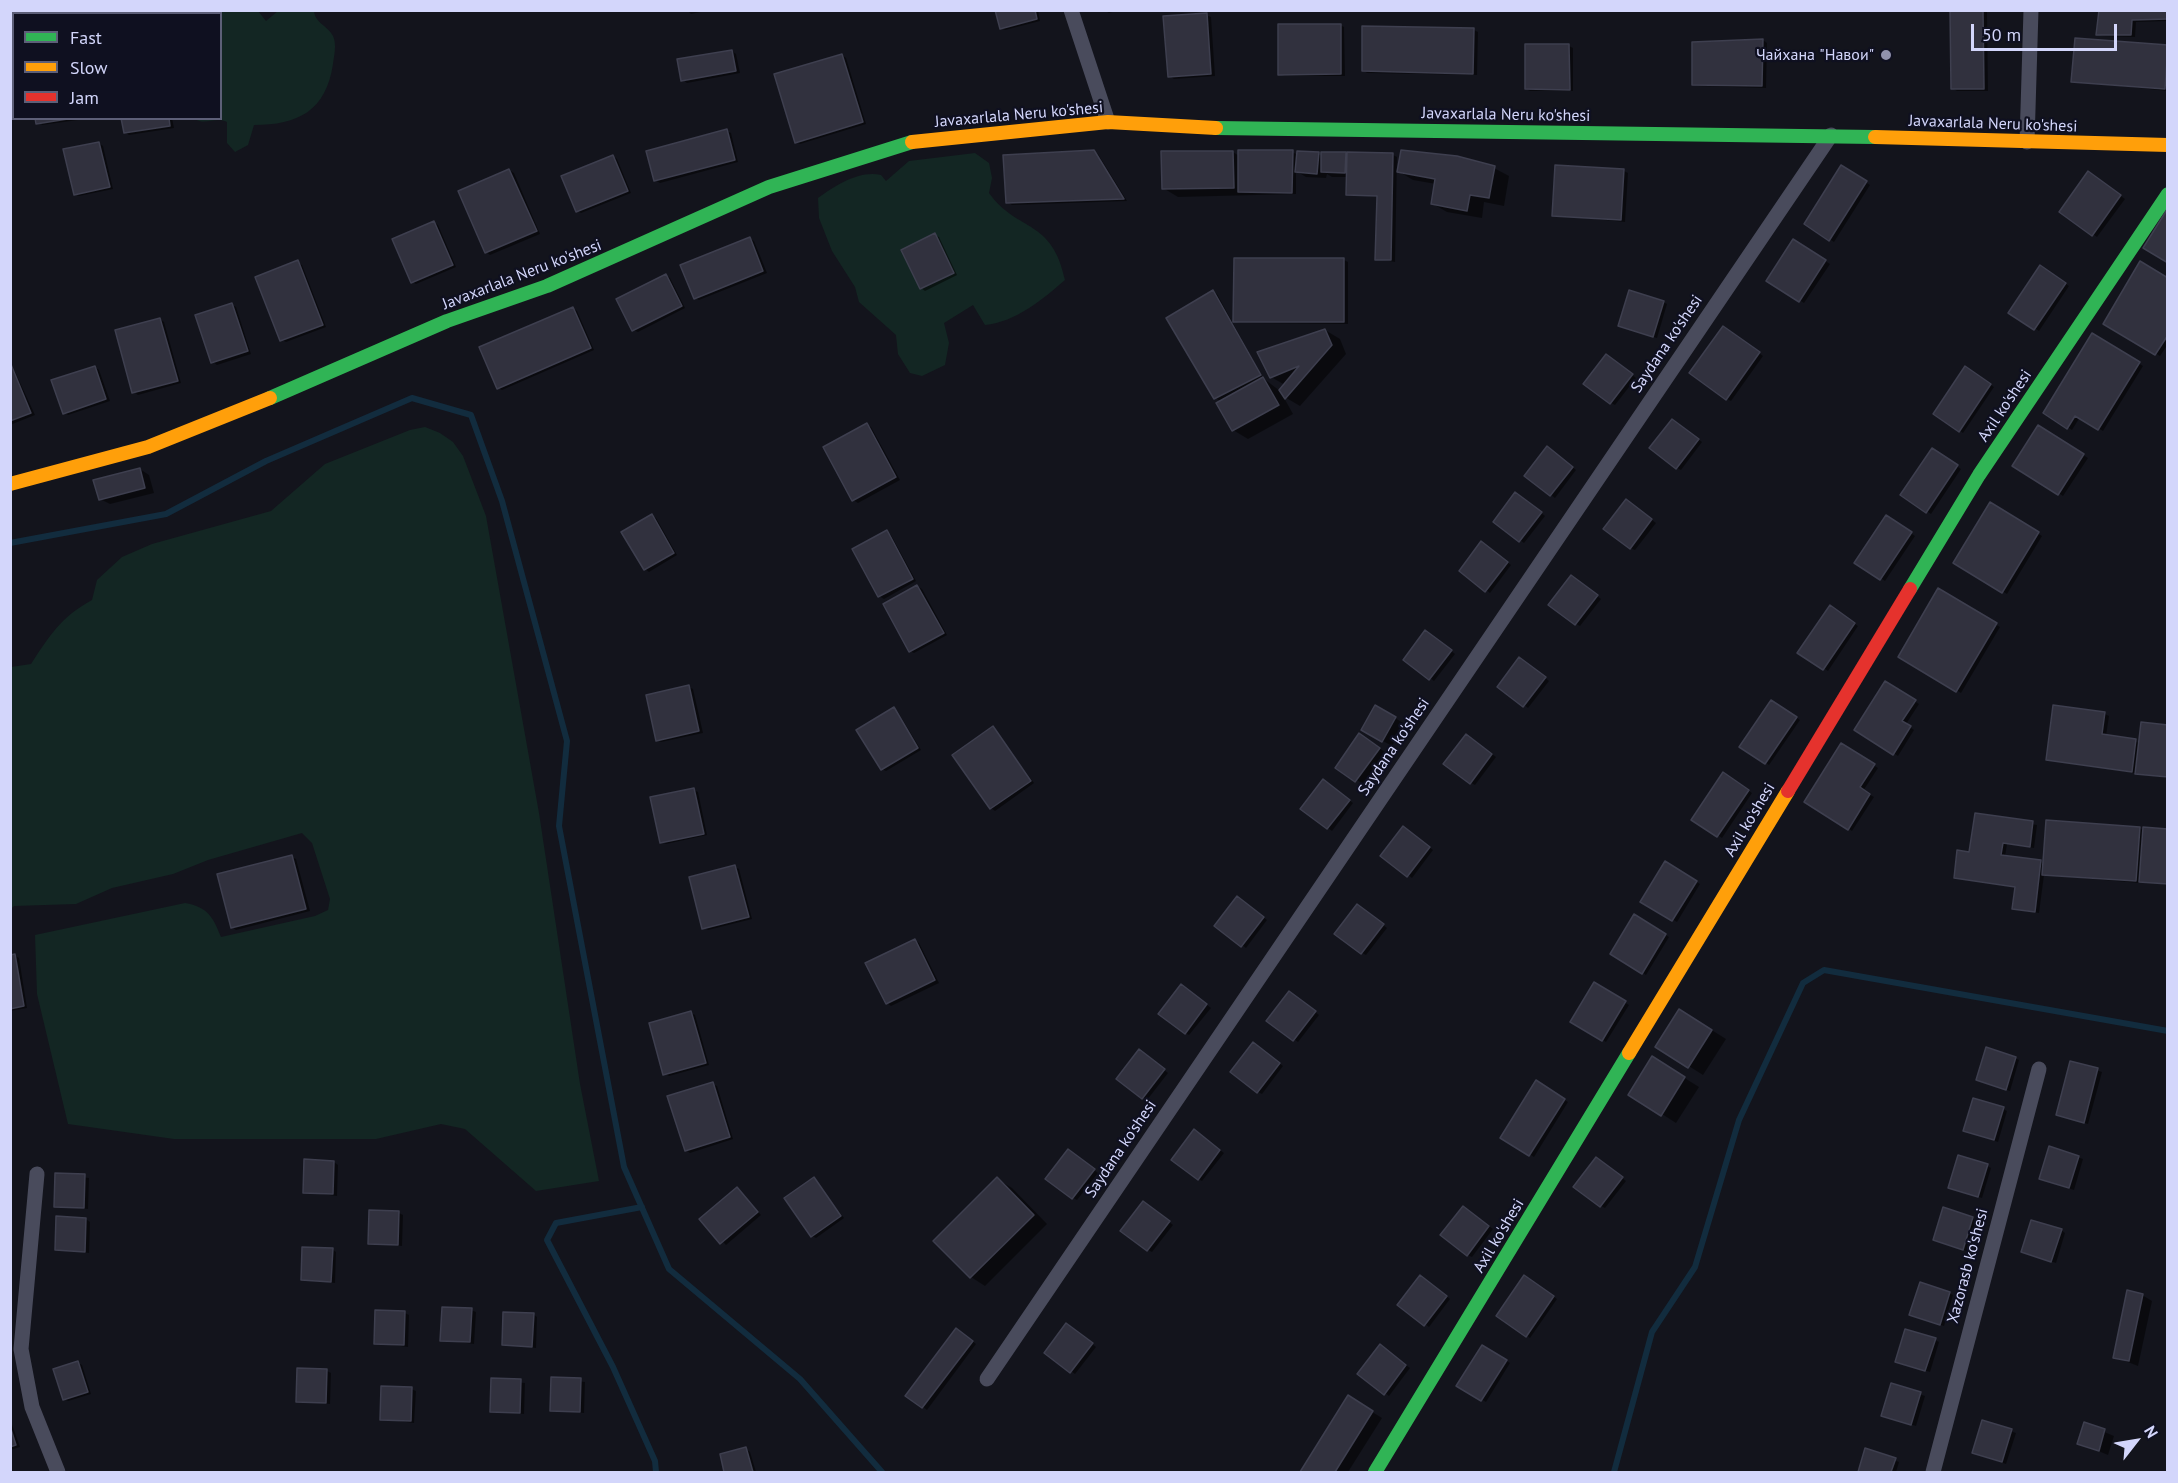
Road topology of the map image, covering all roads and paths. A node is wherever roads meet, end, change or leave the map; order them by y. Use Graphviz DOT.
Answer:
graph roads {
  1 [pos="1071,10"];
  2 [pos="2031,10"];
  3 [pos="1108,122"];
  4 [pos="1831,135"];
  5 [pos="2027,142"];
  6 [pos="2168,145"];
  7 [pos="2168,194"];
  8 [pos="10,484"];
  9 [pos="2039,1069"];
  10 [pos="37,1174"];
  11 [pos="987,1379"];
  12 [pos="58,1473"];
  13 [pos="1375,1473"];
  14 [pos="1933,1473"];
  1 -- 3 [label="street"];
  2 -- 5 [label="street"];
  3 -- 4 [label="street, Javaxarlala Neru ko'shesi"];
  3 -- 8 [label="street, Javaxarlala Neru ko'shesi"];
  4 -- 5 [label="street, Javaxarlala Neru ko'shesi"];
  4 -- 11 [label="street, Saydana ko'shesi"];
  5 -- 6 [label="street, Javaxarlala Neru ko'shesi"];
  7 -- 13 [label="street, Axil ko'shesi"];
  9 -- 14 [label="street, Xazorasb ko'shesi"];
  10 -- 12 [label="street"];
}
